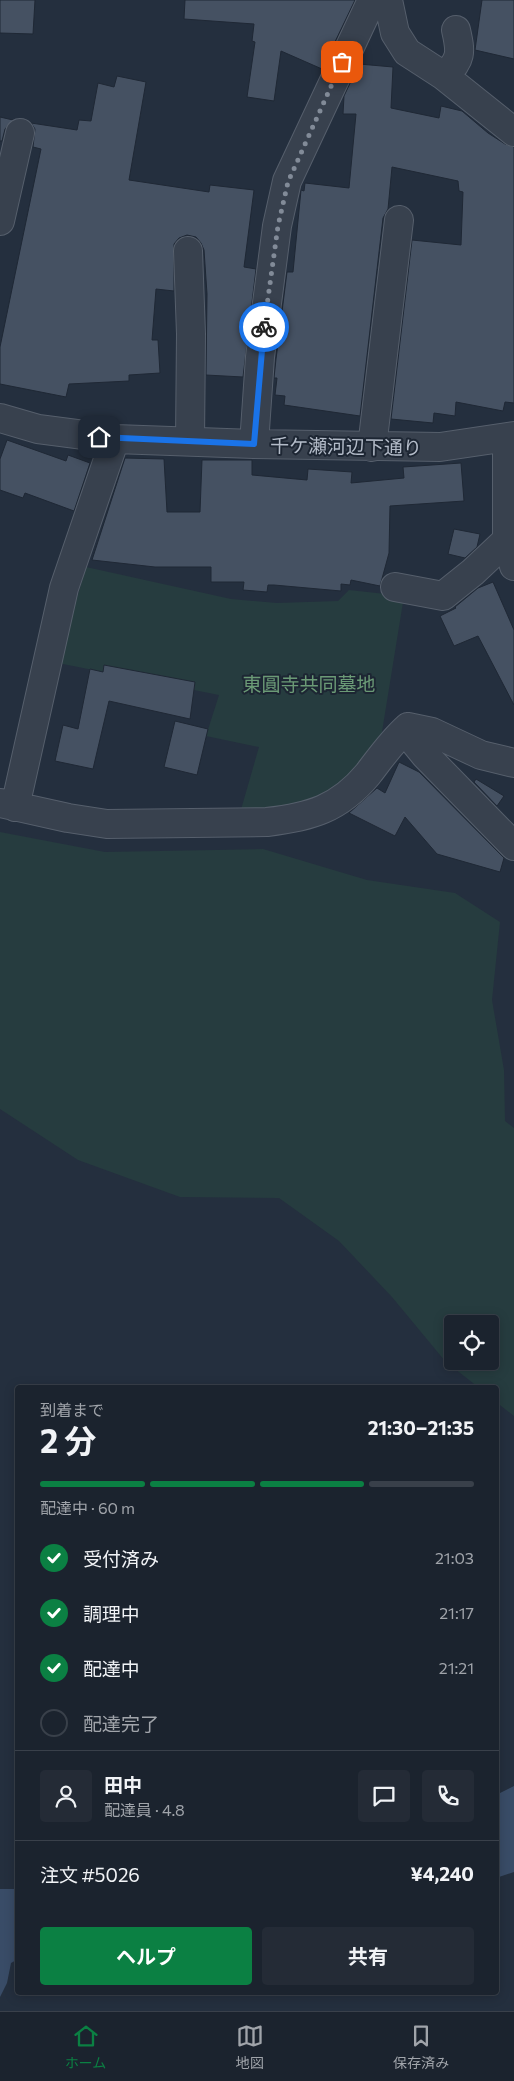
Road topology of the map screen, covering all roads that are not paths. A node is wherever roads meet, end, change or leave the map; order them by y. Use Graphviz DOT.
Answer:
graph roads {
  1 [pos="372,0"];
  2 [pos="388,0"];
  3 [pos="456,30"];
  4 [pos="444,76"];
  5 [pos="514,132"];
  6 [pos="20,133"];
  7 [pos="0,220"];
  8 [pos="399,220"];
  9 [pos="188,251"];
  10 [pos="0,418"];
  11 [pos="510,437"];
  12 [pos="115,439"];
  13 [pos="190,441"];
  14 [pos="254,444"];
  15 [pos="372,447"];
  16 [pos="507,540"];
  17 [pos="514,566"];
  18 [pos="395,587"];
  19 [pos="408,727"];
  20 [pos="514,763"];
  21 [pos="7,805"];
  22 [pos="514,846"];
  1 -- 14 [label="street"];
  2 -- 4 [label="street"];
  3 -- 4 [label="street"];
  4 -- 5 [label="street"];
  6 -- 7 [label="street"];
  8 -- 15 [label="street"];
  9 -- 13 [label="street"];
  10 -- 12 [label="street, 千ケ瀬河辺下通り"];
  11 -- 15 [label="street, 千ケ瀬河辺下通り"];
  11 -- 16 [label="street"];
  12 -- 13 [label="street, 千ケ瀬河辺下通り"];
  12 -- 21 [label="street"];
  13 -- 14 [label="street, 千ケ瀬河辺下通り"];
  14 -- 15 [label="street, 千ケ瀬河辺下通り"];
  16 -- 17 [label="street"];
  16 -- 18 [label="street"];
  19 -- 20 [label="street"];
  19 -- 21 [label="street"];
  19 -- 22 [label="street"];
}
